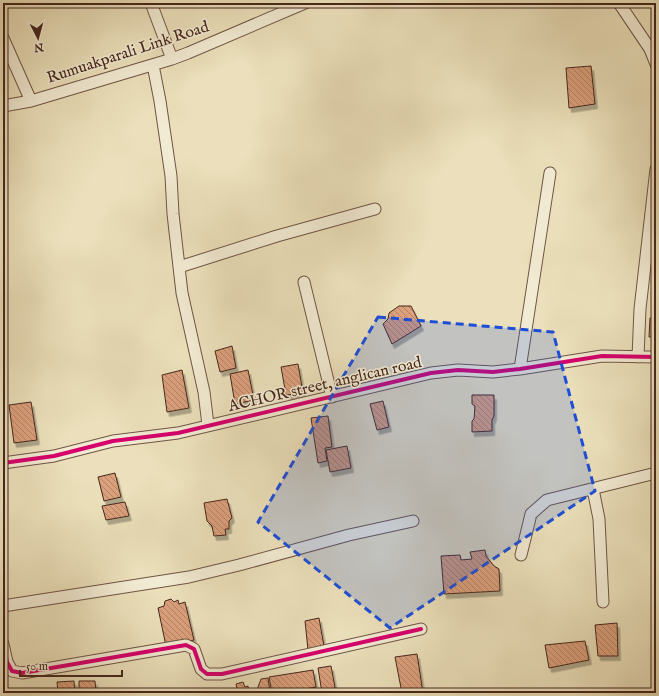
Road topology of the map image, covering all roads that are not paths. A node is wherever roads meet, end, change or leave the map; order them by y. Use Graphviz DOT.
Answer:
graph roads {
  1 [pos="151,3"];
  2 [pos="305,3"];
  3 [pos="619,3"];
  4 [pos="3,38"];
  5 [pos="172,59"];
  6 [pos="656,64"];
  7 [pos="153,65"];
  8 [pos="31,101"];
  9 [pos="3,106"];
  10 [pos="656,169"];
  11 [pos="550,173"];
  12 [pos="375,209"];
  13 [pos="179,267"];
  14 [pos="304,282"];
  15 [pos="638,357"];
  16 [pos="656,357"];
  17 [pos="520,369"];
  18 [pos="332,397"];
  19 [pos="208,425"];
  20 [pos="3,463"];
  21 [pos="656,473"];
  22 [pos="593,489"];
  23 [pos="413,521"];
  24 [pos="521,555"];
  25 [pos="604,602"];
  26 [pos="3,606"];
  27 [pos="421,629"];
  28 [pos="3,644"];
  1 -- 5 [label="street"];
  2 -- 5 [label="street, Rumuakparali Link Road"];
  3 -- 6 [label="street"];
  4 -- 8 [label="street"];
  5 -- 7 [label="street, Rumuakparali Link Road"];
  7 -- 8 [label="street, Rumuakparali Link Road"];
  7 -- 13 [label="street"];
  8 -- 9 [label="street, Rumuakparali Link Road"];
  10 -- 15 [label="street"];
  11 -- 17 [label="street"];
  12 -- 13 [label="street"];
  13 -- 19 [label="street"];
  14 -- 18 [label="street"];
  15 -- 16 [label="street, ACHOR street, anglican road"];
  15 -- 17 [label="street, ACHOR street, anglican road"];
  17 -- 18 [label="street, ACHOR street, anglican road"];
  18 -- 19 [label="street, ACHOR street, anglican road"];
  19 -- 20 [label="street, ACHOR street, anglican road"];
  21 -- 22 [label="street"];
  22 -- 24 [label="street"];
  22 -- 25 [label="street"];
  23 -- 26 [label="street"];
  27 -- 28 [label="street"];
}
